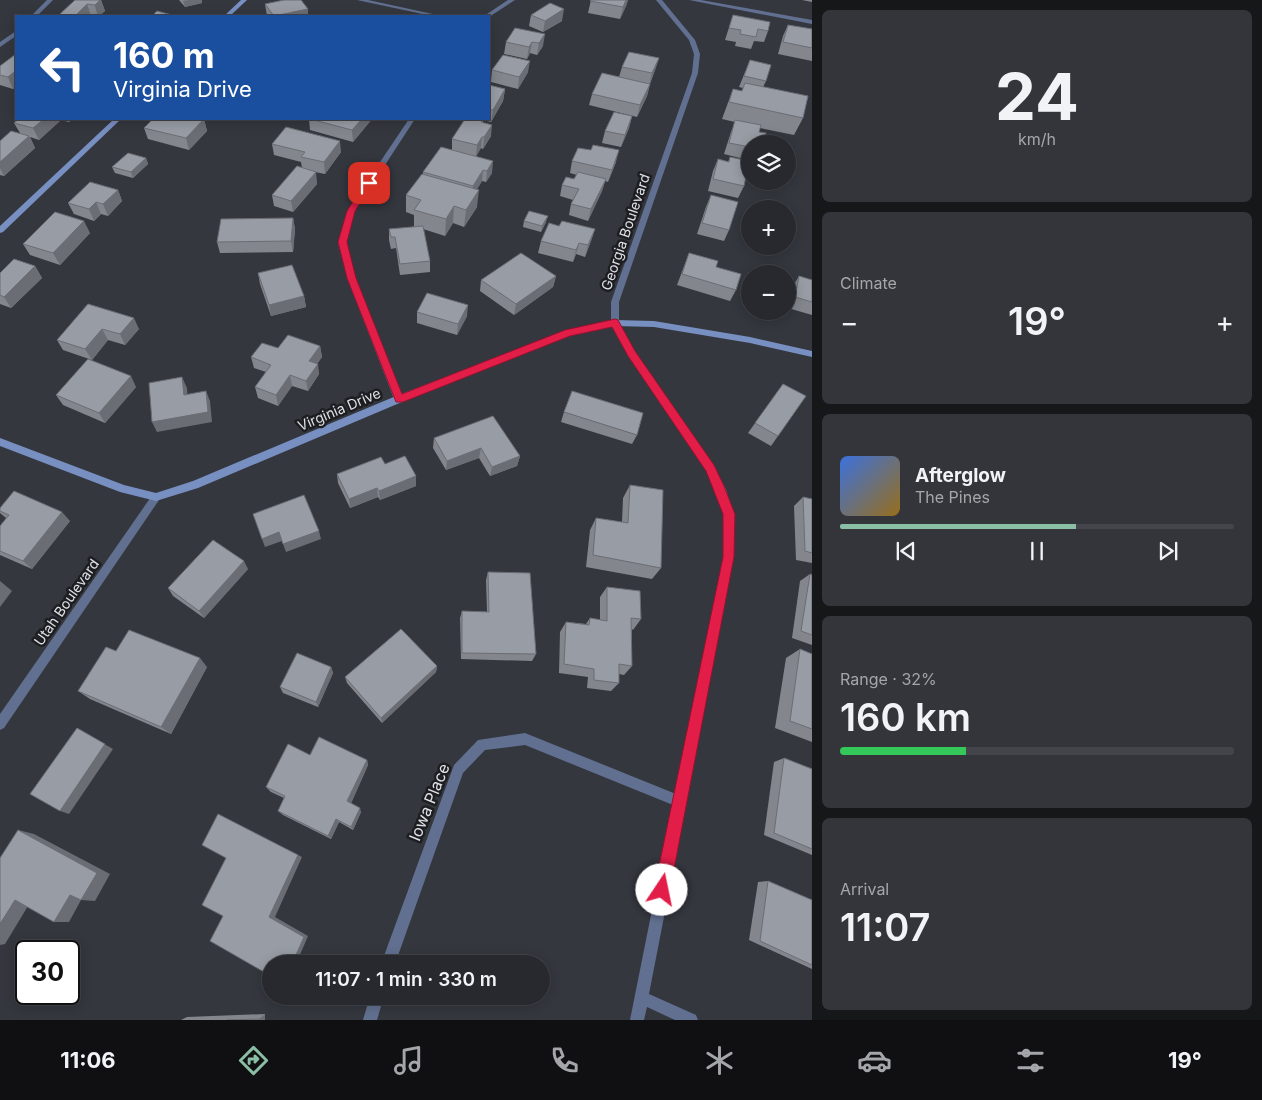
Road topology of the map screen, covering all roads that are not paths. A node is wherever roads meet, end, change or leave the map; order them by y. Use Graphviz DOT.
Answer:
graph roads {
  1 [pos="50,0"];
  2 [pos="244,0"];
  3 [pos="360,0"];
  4 [pos="512,0"];
  5 [pos="659,0"];
  6 [pos="692,0"];
  7 [pos="35,15"];
  8 [pos="228,15"];
  9 [pos="434,15"];
  10 [pos="488,15"];
  11 [pos="812,22"];
  12 [pos="15,34"];
  13 [pos="0,45"];
  14 [pos="117,120"];
  15 [pos="411,120"];
  16 [pos="0,230"];
  17 [pos="615,323"];
  18 [pos="812,354"];
  19 [pos="399,399"];
  20 [pos="0,442"];
  21 [pos="156,497"];
  22 [pos="0,724"];
  23 [pos="679,801"];
  24 [pos="391,955"];
  25 [pos="642,998"];
  26 [pos="374,1005"];
  27 [pos="370,1020"];
  28 [pos="637,1020"];
  29 [pos="691,1020"];
  1 -- 7 [label="street"];
  2 -- 8 [label="street"];
  3 -- 9 [label="street"];
  4 -- 10 [label="street"];
  5 -- 17 [label="street, Georgia Boulevard"];
  6 -- 11 [label="street"];
  12 -- 13 [label="street"];
  14 -- 16 [label="street"];
  15 -- 19 [label="street"];
  17 -- 18 [label="street, Virginia Drive"];
  17 -- 19 [label="street, Virginia Drive"];
  17 -- 23 [label="street"];
  19 -- 21 [label="street, Virginia Drive"];
  20 -- 21 [label="street"];
  21 -- 22 [label="street, Utah Boulevard"];
  23 -- 24 [label="street, Iowa Place"];
  23 -- 25 [label="street"];
  25 -- 28 [label="street"];
  25 -- 29 [label="street"];
  26 -- 27 [label="street"];
}
